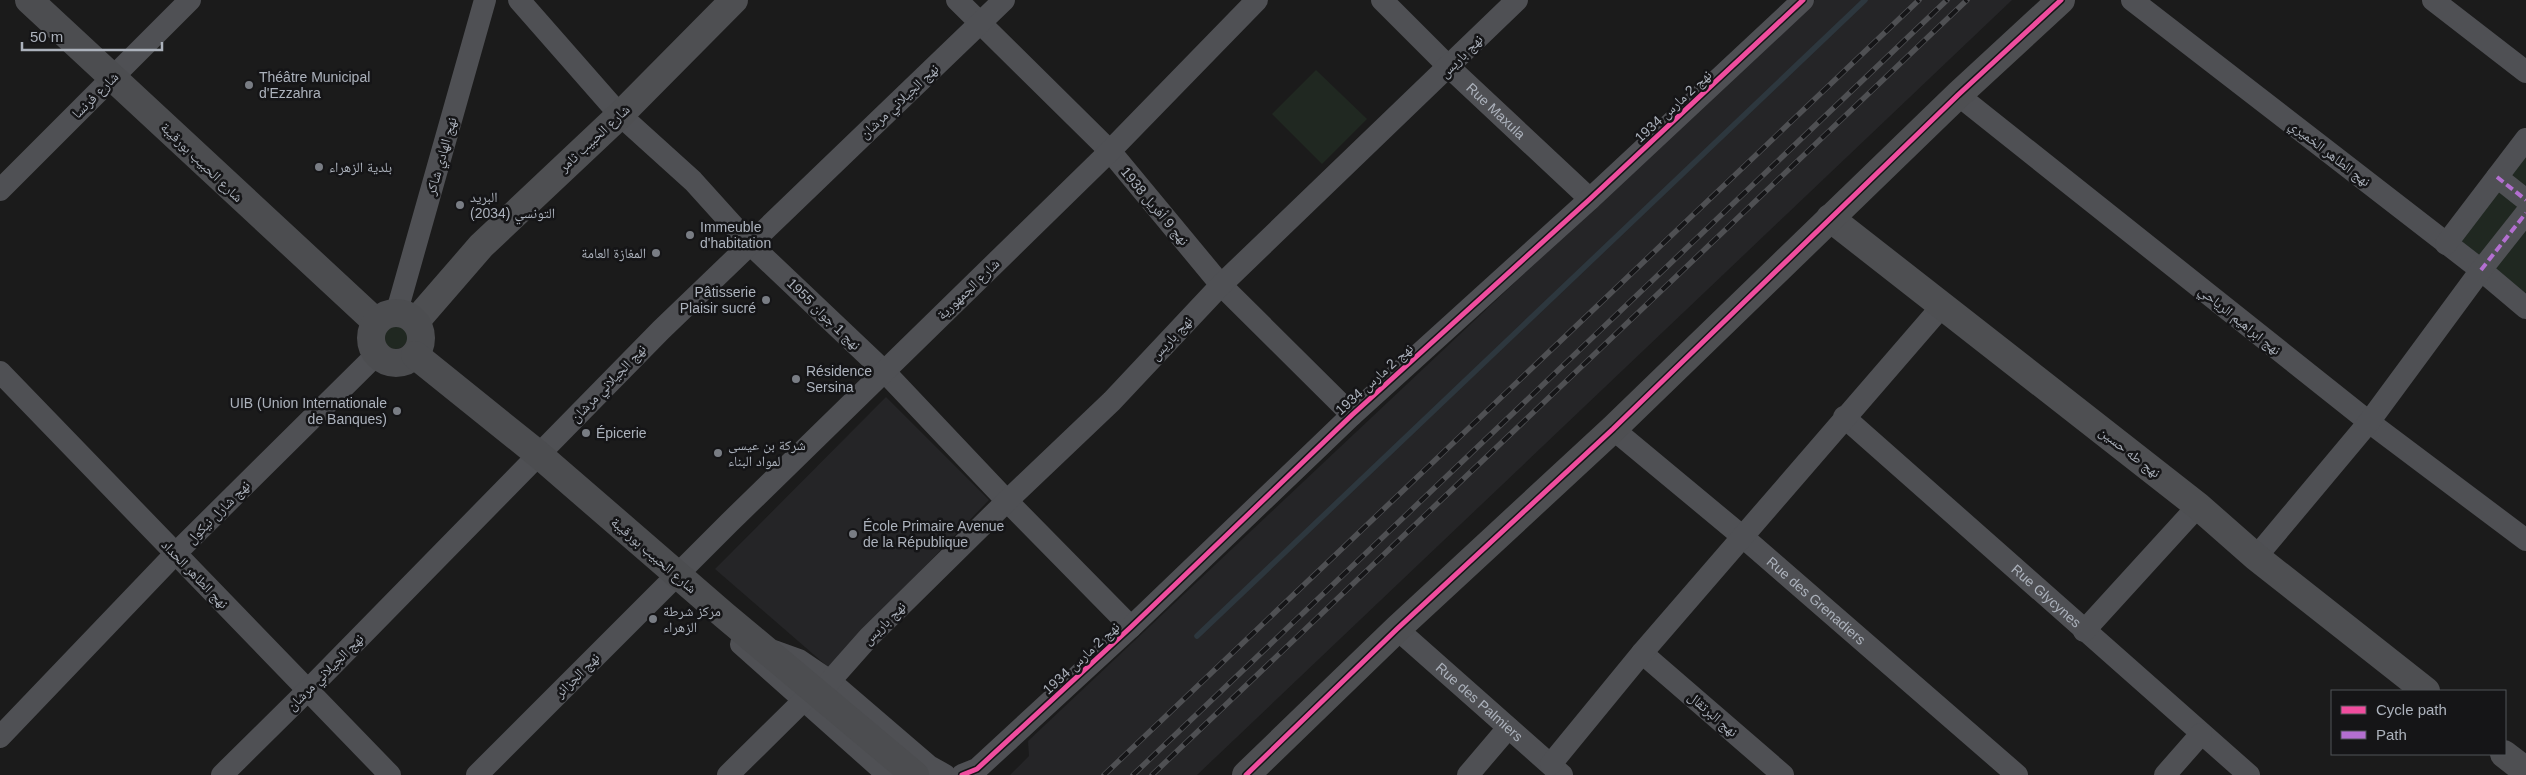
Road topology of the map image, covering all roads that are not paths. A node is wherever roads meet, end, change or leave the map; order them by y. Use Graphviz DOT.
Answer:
graph roads {
  1 [pos="29,0"];
  2 [pos="190,0"];
  3 [pos="485,0"];
  4 [pos="519,0"];
  5 [pos="734,0"];
  6 [pos="957,0"];
  7 [pos="1004,0"];
  8 [pos="1257,0"];
  9 [pos="1382,0"];
  10 [pos="1518,0"];
  11 [pos="1803,0"];
  12 [pos="2061,0"];
  13 [pos="2132,0"];
  14 [pos="2433,0"];
  15 [pos="981,24"];
  16 [pos="1450,68"];
  17 [pos="2526,72"];
  18 [pos="113,76"];
  19 [pos="1958,95"];
  20 [pos="620,115"];
  21 [pos="2526,139"];
  22 [pos="1110,151"];
  23 [pos="2496,177"];
  24 [pos="2,184"];
  25 [pos="1590,199"];
  26 [pos="2526,200"];
  27 [pos="2526,213"];
  28 [pos="1830,218"];
  29 [pos="749,243"];
  30 [pos="2446,244"];
  31 [pos="2481,270"];
  32 [pos="1220,285"];
  33 [pos="1943,305"];
  34 [pos="2526,308"];
  35 [pos="396,318"];
  36 [pos="377,354"];
  37 [pos="415,355"];
  38 [pos="884,371"];
  39 [pos="0,372"];
  40 [pos="1352,415"];
  41 [pos="1844,417"];
  42 [pos="2369,422"];
  43 [pos="1613,429"];
  44 [pos="538,454"];
  45 [pos="1007,501"];
  46 [pos="2198,506"];
  47 [pos="1744,537"];
  48 [pos="2526,540"];
  49 [pos="175,554"];
  50 [pos="2256,557"];
  51 [pos="676,575"];
  52 [pos="724,615"];
  53 [pos="1131,627"];
  54 [pos="1397,629"];
  55 [pos="2084,631"];
  56 [pos="764,648"];
  57 [pos="1642,653"];
  58 [pos="830,681"];
  59 [pos="308,690"];
  60 [pos="2425,690"];
  61 [pos="803,701"];
  62 [pos="1508,728"];
  63 [pos="2201,734"];
  64 [pos="0,737"];
  65 [pos="863,742"];
  66 [pos="2505,755"];
  67 [pos="1557,770"];
  68 [pos="2526,771"];
  69 [pos="222,775"];
  70 [pos="390,775"];
  71 [pos="477,775"];
  72 [pos="728,775"];
  73 [pos="888,775"];
  74 [pos="915,775"];
  75 [pos="945,775"];
  76 [pos="962,775"];
  77 [pos="1246,775"];
  78 [pos="1468,775"];
  79 [pos="1783,775"];
  80 [pos="2016,775"];
  81 [pos="2165,775"];
  82 [pos="2249,775"];
  1 -- 18 [label="main road, شارع الحبيب بورقيبة"];
  2 -- 18 [label="street, شارع فرنسا"];
  3 -- 35 [label="street, نهج الهادي شاكر"];
  4 -- 20 [label="street, نهج 1 جوان 1955"];
  5 -- 20 [label="street, شارع الحبيب ثامر"];
  6 -- 15 [label="street, نهج 9 أفريل 1938"];
  7 -- 15 [label="street, نهج الجيلاني مرشان"];
  8 -- 22 [label="street, شارع الجمهورية"];
  9 -- 16 [label="street, Rue Maxula"];
  10 -- 16 [label="street, نهج باريس"];
  11 -- 25 [label="street, نهج 2 مارس 1934"];
  12 -- 19 [label="street"];
  13 -- 30 [label="street, نهج الطاهر الخميري"];
  14 -- 17 [label="street"];
  15 -- 22 [label="street, نهج 9 أفريل 1938"];
  15 -- 29 [label="street, نهج الجيلاني مرشان"];
  16 -- 25 [label="street, Rue Maxula"];
  16 -- 32 [label="street, نهج باريس"];
  18 -- 24 [label="street, شارع فرنسا"];
  18 -- 35 [label="main road, شارع الحبيب بورقيبة"];
  19 -- 28 [label="street"];
  19 -- 42 [label="street, نهج ابراهيم الرياحي"];
  20 -- 29 [label="street, نهج 1 جوان 1955"];
  20 -- 35 [label="street, شارع الحبيب ثامر"];
  21 -- 23 [label="street"];
  22 -- 32 [label="street, نهج 9 أفريل 1938"];
  22 -- 38 [label="street, شارع الجمهورية"];
  23 -- 26 [label="street"];
  23 -- 30 [label="street"];
  25 -- 40 [label="street, نهج 2 مارس 1934"];
  27 -- 31 [label="street"];
  28 -- 33 [label="street, نهج طه حسين"];
  28 -- 43 [label="street"];
  29 -- 38 [label="street, نهج 1 جوان 1955"];
  29 -- 44 [label="street, نهج الجيلاني مرشان"];
  30 -- 31 [label="street, نهج الطاهر الخميري"];
  31 -- 34 [label="street, نهج الطاهر الخميري"];
  31 -- 42 [label="street"];
  32 -- 40 [label="street, نهج 9 أفريل 1938"];
  32 -- 45 [label="street, نهج باريس"];
  33 -- 41 [label="street"];
  33 -- 46 [label="street, نهج طه حسين"];
  35 -- 36 [label="main road"];
  35 -- 37 [label="main road"];
  36 -- 37 [label="main road"];
  36 -- 49 [label="street, نهج شارل نيكول"];
  37 -- 44 [label="main road, شارع الحبيب بورقيبة"];
  38 -- 45 [label="street, نهج 1 جوان 1955"];
  38 -- 51 [label="street, شارع الجمهورية"];
  39 -- 49 [label="street, نهج الطاهر الحداد"];
  40 -- 53 [label="street, نهج 2 مارس 1934"];
  41 -- 47 [label="street"];
  41 -- 55 [label="street, Rue Glycynes"];
  42 -- 48 [label="street, نهج ابراهيم الرياحي"];
  42 -- 50 [label="street"];
  43 -- 47 [label="street, Rue des Grenadiers"];
  43 -- 54 [label="street"];
  44 -- 51 [label="main road, شارع الحبيب بورقيبة"];
  44 -- 59 [label="street, نهج الجيلاني مرشان"];
  45 -- 53 [label="street, نهج 1 جوان 1955"];
  45 -- 58 [label="street, نهج باريس"];
  46 -- 50 [label="street, نهج طه حسين"];
  46 -- 55 [label="street"];
  47 -- 57 [label="street"];
  47 -- 80 [label="street, Rue des Grenadiers"];
  49 -- 59 [label="street, نهج الطاهر الحداد"];
  49 -- 64 [label="street, نهج شارل نيكول"];
  50 -- 60 [label="street, نهج طه حسين"];
  51 -- 52 [label="main road, شارع الحبيب بورقيبة"];
  51 -- 71 [label="street, نهج الجزائر"];
  52 -- 56 [label="main road, شارع الحبيب بورقيبة"];
  52 -- 61 [label="street"];
  53 -- 76 [label="street, نهج 2 مارس 1934"];
  54 -- 62 [label="street, Rue des Palmiers"];
  54 -- 77 [label="street"];
  55 -- 63 [label="street, Rue Glycynes"];
  56 -- 58 [label="street"];
  56 -- 65 [label="main road, شارع الحبيب بورقيبة"];
  57 -- 67 [label="street"];
  57 -- 79 [label="street, نهج البرتقال"];
  58 -- 75 [label="street"];
  59 -- 69 [label="street, نهج الجيلاني مرشان"];
  59 -- 70 [label="street, نهج الطاهر الحداد"];
  61 -- 65 [label="street"];
  61 -- 72 [label="street"];
  62 -- 67 [label="street, Rue des Palmiers"];
  62 -- 78 [label="street"];
  63 -- 81 [label="street"];
  63 -- 82 [label="street, Rue Glycynes"];
  65 -- 73 [label="street"];
  65 -- 74 [label="main road, شارع الحبيب بورقيبة"];
  66 -- 68 [label="street"];
}
